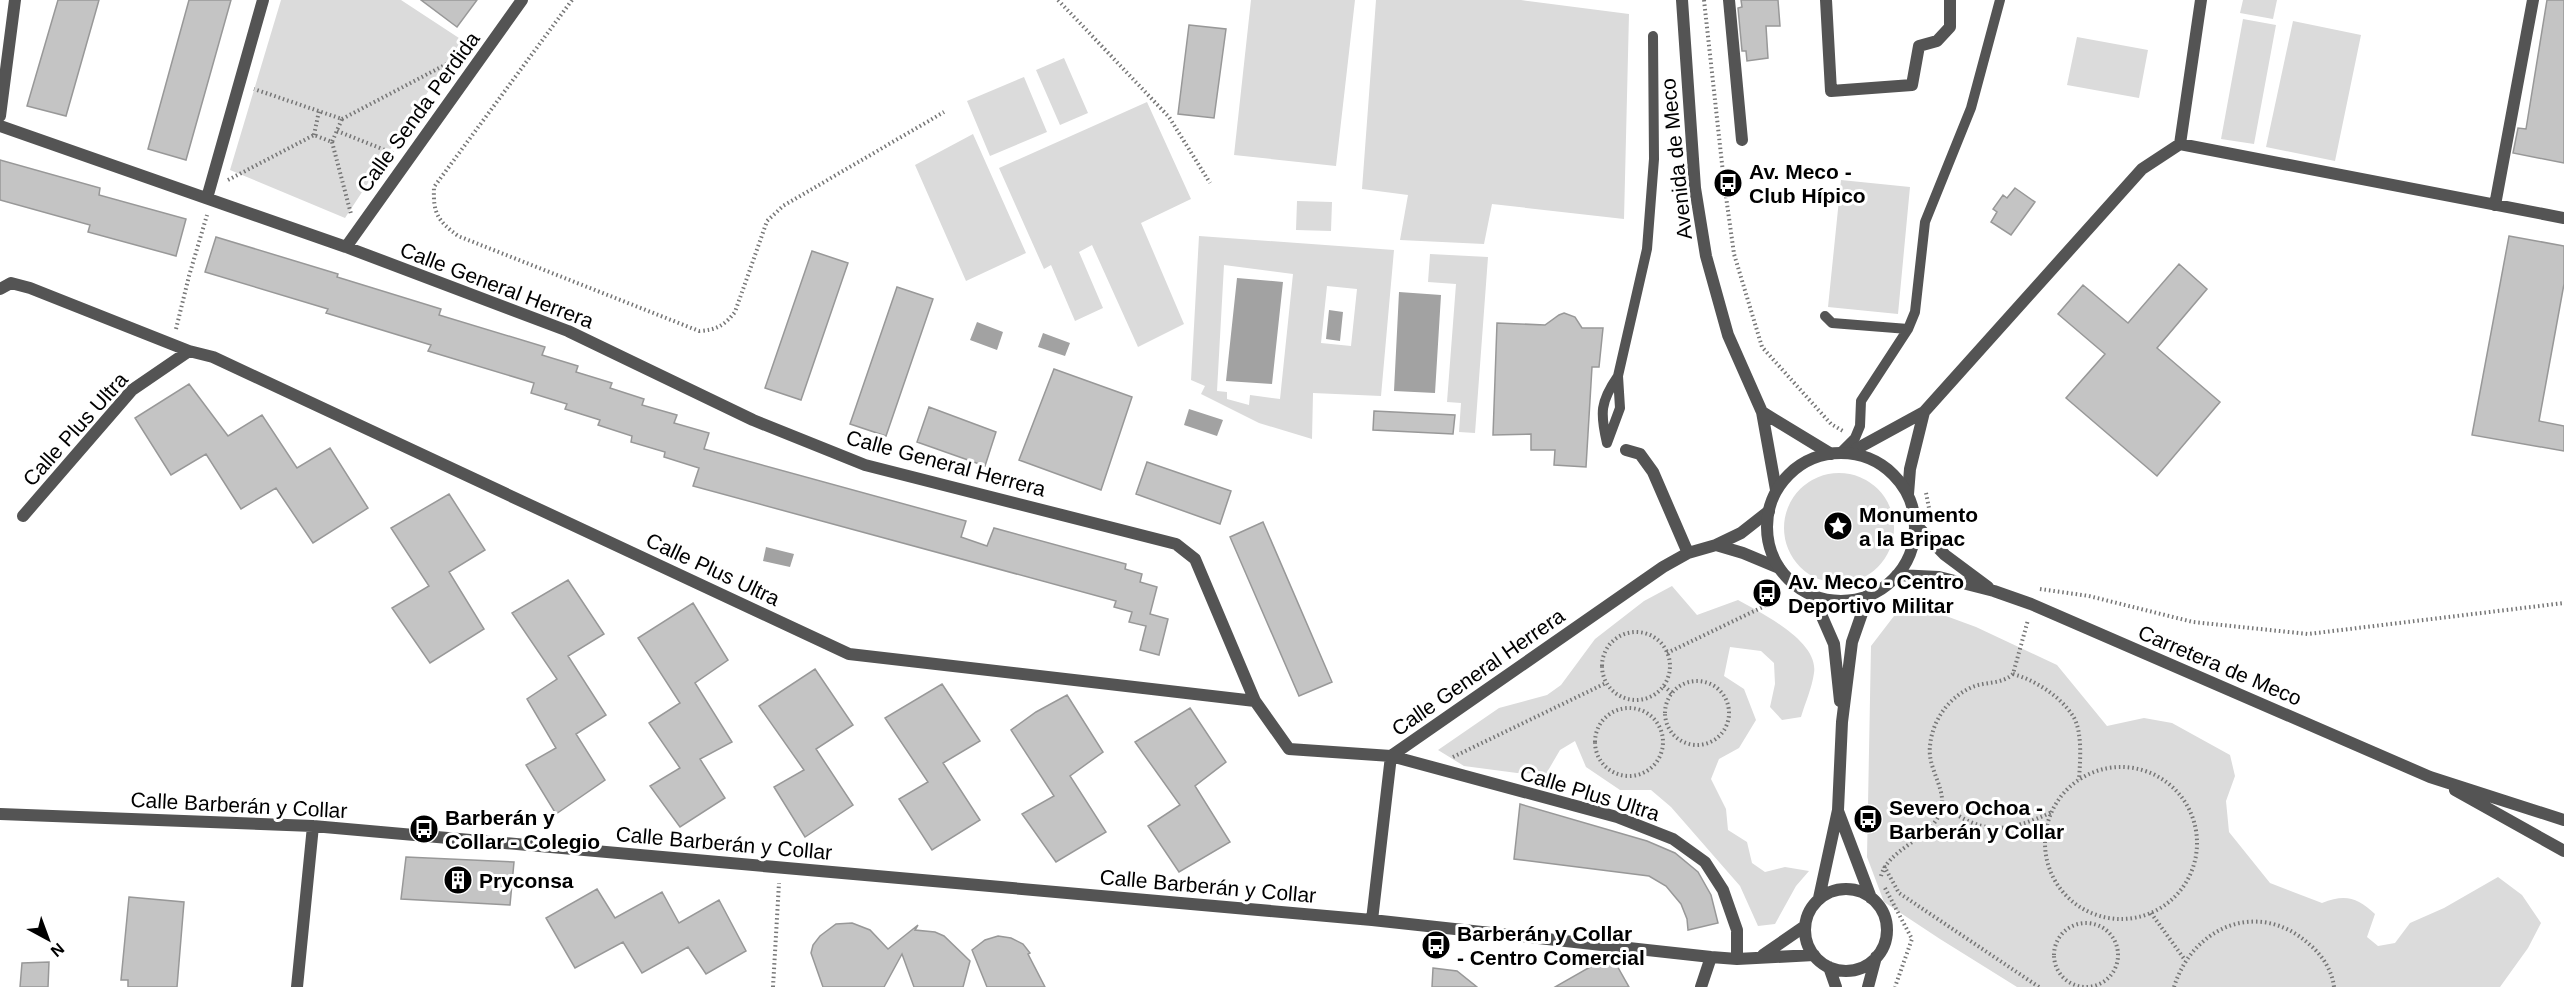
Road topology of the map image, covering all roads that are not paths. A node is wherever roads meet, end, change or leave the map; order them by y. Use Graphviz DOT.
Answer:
graph roads {
  1 [pos="15,0"];
  2 [pos="263,0"];
  3 [pos="522,0"];
  4 [pos="1682,0"];
  5 [pos="1729,0"];
  6 [pos="1826,0"];
  7 [pos="1950,0"];
  8 [pos="2000,0"];
  9 [pos="2201,0"];
  10 [pos="2533,0"];
  11 [pos="1653,36"];
  12 [pos="0,116"];
  13 [pos="0,126"];
  14 [pos="1742,140"];
  15 [pos="2180,144"];
  16 [pos="209,199"];
  17 [pos="2495,205"];
  18 [pos="2564,218"];
  19 [pos="346,247"];
  20 [pos="0,289"];
  21 [pos="1825,316"];
  22 [pos="1908,329"];
  23 [pos="189,351"];
  24 [pos="1618,376"];
  25 [pos="1762,412"];
  26 [pos="1924,412"];
  27 [pos="1607,443"];
  28 [pos="1626,450"];
  29 [pos="1840,453"];
  30 [pos="1776,490"];
  31 [pos="1908,494"];
  32 [pos="1769,511"];
  33 [pos="23,516"];
  34 [pos="1915,524"];
  35 [pos="1716,545"];
  36 [pos="1688,553"];
  37 [pos="1779,568"];
  38 [pos="1897,575"];
  39 [pos="1994,591"];
  40 [pos="1813,596"];
  41 [pos="1868,596"];
  42 [pos="1255,701"];
  43 [pos="1842,722"];
  44 [pos="1391,756"];
  45 [pos="2430,777"];
  46 [pos="1838,810"];
  47 [pos="0,814"];
  48 [pos="2564,820"];
  49 [pos="313,826"];
  50 [pos="2564,851"];
  51 [pos="1819,898"];
  52 [pos="1872,898"];
  53 [pos="1372,920"];
  54 [pos="1805,926"];
  55 [pos="1814,955"];
  56 [pos="1762,956"];
  57 [pos="1711,957"];
  58 [pos="1876,957"];
  59 [pos="1737,959"];
  60 [pos="1829,967"];
  61 [pos="297,987"];
  62 [pos="1701,987"];
  63 [pos="1836,987"];
  64 [pos="1868,987"];
  1 -- 12 [label="street"];
  2 -- 16 [label="street"];
  3 -- 19 [label="street, Calle Senda Perdida"];
  4 -- 25 [label="street, Avenida de Meco"];
  5 -- 14 [label="street"];
  6 -- 7 [label="street"];
  8 -- 22 [label="lane"];
  9 -- 15 [label="street"];
  10 -- 17 [label="street"];
  11 -- 24 [label="lane"];
  13 -- 16 [label="street, Calle General Herrera"];
  15 -- 17 [label="street"];
  15 -- 26 [label="street"];
  16 -- 19 [label="street, Calle General Herrera"];
  17 -- 18 [label="street"];
  19 -- 42 [label="street, Calle General Herrera"];
  20 -- 23 [label="street, Calle Plus Ultra"];
  21 -- 22 [label="lane"];
  22 -- 29 [label="lane"];
  23 -- 33 [label="street, Calle Plus Ultra"];
  23 -- 42 [label="street, Calle Plus Ultra"];
  24 -- 27 [label="lane"];
  24 -- 27 [label="lane"];
  25 -- 29 [label="street"];
  25 -- 30 [label="street, Avenida de Meco"];
  26 -- 29 [label="street"];
  26 -- 31 [label="street"];
  27 -- 28 [label="lane"];
  28 -- 36 [label="street"];
  29 -- 30 [label="street"];
  29 -- 31 [label="street"];
  30 -- 32 [label="street"];
  31 -- 34 [label="street"];
  32 -- 35 [label="street, Calle General Herrera"];
  32 -- 37 [label="street"];
  34 -- 38 [label="street"];
  34 -- 39 [label="street"];
  35 -- 36 [label="street, Calle General Herrera"];
  35 -- 37 [label="street"];
  36 -- 44 [label="street, Calle General Herrera"];
  37 -- 40 [label="street"];
  38 -- 39 [label="street"];
  38 -- 41 [label="street"];
  39 -- 45 [label="street, Carretera de Meco"];
  40 -- 41 [label="street"];
  40 -- 43 [label="street"];
  41 -- 43 [label="street"];
  42 -- 44 [label="street, Calle General Herrera"];
  43 -- 46 [label="street"];
  44 -- 53 [label="street"];
  44 -- 59 [label="street, Calle Plus Ultra"];
  45 -- 48 [label="street, Carretera de Meco"];
  45 -- 50 [label="street, Carretera de Meco"];
  46 -- 51 [label="street"];
  46 -- 52 [label="street"];
  47 -- 49 [label="street, Calle Barberán y Collar"];
  49 -- 53 [label="street, Calle Barberán y Collar"];
  49 -- 61 [label="street"];
  51 -- 52 [label="street"];
  51 -- 54 [label="street"];
  52 -- 58 [label="street"];
  53 -- 57 [label="street, Calle Barberán y Collar"];
  54 -- 55 [label="street"];
  54 -- 56 [label="street, Calle Barberán y Collar"];
  55 -- 56 [label="street, Calle Barberán y Collar"];
  55 -- 60 [label="street"];
  56 -- 59 [label="street, Calle Barberán y Collar"];
  57 -- 59 [label="street, Calle Barberán y Collar"];
  57 -- 62 [label="street"];
  58 -- 60 [label="street"];
  58 -- 64 [label="street"];
  60 -- 63 [label="street"];
}
